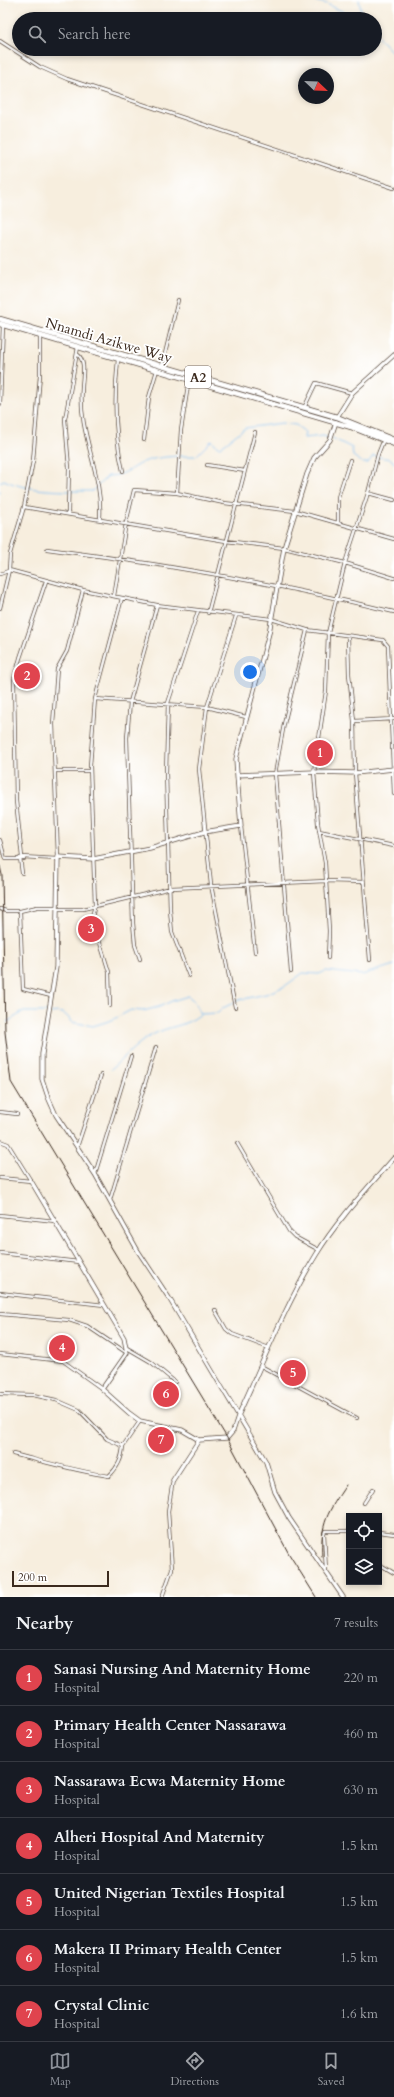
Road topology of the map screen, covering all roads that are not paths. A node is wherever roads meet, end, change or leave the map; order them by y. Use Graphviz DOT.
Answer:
graph roads {
  1 [pos="0,41"];
  2 [pos="12,49"];
  3 [pos="22,56"];
  4 [pos="394,188"];
  5 [pos="178,300"];
  6 [pos="0,319"];
  7 [pos="1,324"];
  8 [pos="40,336"];
  9 [pos="78,347"];
  10 [pos="76,354"];
  11 [pos="394,354"];
  12 [pos="118,358"];
  13 [pos="162,367"];
  14 [pos="157,370"];
  15 [pos="189,379"];
  16 [pos="352,394"];
  17 [pos="0,404"];
  18 [pos="304,408"];
  19 [pos="336,420"];
  20 [pos="255,432"];
  21 [pos="384,439"];
  22 [pos="144,440"];
  23 [pos="394,440"];
  24 [pos="394,444"];
  25 [pos="350,460"];
  26 [pos="207,465"];
  27 [pos="123,471"];
  28 [pos="245,471"];
  29 [pos="177,493"];
  30 [pos="368,493"];
  31 [pos="394,500"];
  32 [pos="237,504"];
  33 [pos="24,507"];
  34 [pos="295,511"];
  35 [pos="68,513"];
  36 [pos="100,518"];
  37 [pos="338,522"];
  38 [pos="126,523"];
  39 [pos="358,528"];
  40 [pos="394,539"];
  41 [pos="226,541"];
  42 [pos="284,548"];
  43 [pos="47,550"];
  44 [pos="121,559"];
  45 [pos="345,563"];
  46 [pos="8,570"];
  47 [pos="0,574"];
  48 [pos="218,576"];
  49 [pos="394,578"];
  50 [pos="46,581"];
  51 [pos="276,584"];
  52 [pos="83,590"];
  53 [pos="114,596"];
  54 [pos="335,597"];
  55 [pos="122,598"];
  56 [pos="157,605"];
  57 [pos="0,608"];
  58 [pos="198,611"];
  59 [pos="394,612"];
  60 [pos="208,613"];
  61 [pos="236,616"];
  62 [pos="271,619"];
  63 [pos="308,630"];
  64 [pos="328,633"];
  65 [pos="348,636"];
  66 [pos="94,699"];
  67 [pos="130,702"];
  68 [pos="168,703"];
  69 [pos="207,707"];
  70 [pos="246,717"];
  71 [pos="392,719"];
  72 [pos="354,721"];
  73 [pos="394,769"];
  74 [pos="55,771"];
  75 [pos="90,771"];
  76 [pos="314,772"];
  77 [pos="355,773"];
  78 [pos="275,774"];
  79 [pos="237,775"];
  80 [pos="394,794"];
  81 [pos="241,826"];
  82 [pos="319,830"];
  83 [pos="204,832"];
  84 [pos="360,838"];
  85 [pos="0,840"];
  86 [pos="169,843"];
  87 [pos="394,846"];
  88 [pos="130,853"];
  89 [pos="0,857"];
  90 [pos="20,858"];
  91 [pos="24,858"];
  92 [pos="58,858"];
  93 [pos="5,859"];
  94 [pos="93,859"];
  95 [pos="22,873"];
  96 [pos="326,881"];
  97 [pos="285,882"];
  98 [pos="364,882"];
  99 [pos="248,884"];
  100 [pos="210,885"];
  101 [pos="171,888"];
  102 [pos="132,897"];
  103 [pos="95,905"];
  104 [pos="58,908"];
  105 [pos="0,909"];
  106 [pos="20,911"];
  107 [pos="254,952"];
  108 [pos="328,958"];
  109 [pos="140,959"];
  110 [pos="370,960"];
  111 [pos="291,972"];
  112 [pos="189,976"];
  113 [pos="51,996"];
  114 [pos="110,1006"];
  115 [pos="235,1007"];
  116 [pos="156,1048"];
  117 [pos="131,1056"];
  118 [pos="100,1075"];
  119 [pos="0,1112"];
  120 [pos="17,1114"];
  121 [pos="0,1141"];
  122 [pos="237,1143"];
  123 [pos="77,1148"];
  124 [pos="394,1158"];
  125 [pos="95,1174"];
  126 [pos="0,1178"];
  127 [pos="31,1181"];
  128 [pos="110,1201"];
  129 [pos="0,1215"];
  130 [pos="54,1221"];
  131 [pos="319,1250"];
  132 [pos="0,1253"];
  133 [pos="79,1262"];
  134 [pos="0,1293"];
  135 [pos="104,1305"];
  136 [pos="215,1310"];
  137 [pos="0,1314"];
  138 [pos="127,1348"];
  139 [pos="269,1348"];
  140 [pos="127,1353"];
  141 [pos="0,1354"];
  142 [pos="261,1366"];
  143 [pos="175,1382"];
  144 [pos="102,1389"];
  145 [pos="0,1394"];
  146 [pos="238,1416"];
  147 [pos="357,1418"];
  148 [pos="140,1421"];
  149 [pos="199,1440"];
  150 [pos="123,1446"];
  151 [pos="13,1454"];
  152 [pos="173,1480"];
  153 [pos="373,1489"];
  154 [pos="364,1503"];
  155 [pos="346,1531"];
  156 [pos="382,1532"];
  157 [pos="394,1534"];
  158 [pos="382,1566"];
  159 [pos="326,1571"];
  160 [pos="394,1573"];
  161 [pos="162,1597"];
  162 [pos="343,1597"];
  1 -- 2 [label="street"];
  3 -- 4 [label="street"];
  5 -- 13 [label="street"];
  6 -- 13 [label="highway, Nnamdi Azikwe Way / A2"];
  7 -- 8 [label="highway, Nnamdi Azikwe Way / A2"];
  7 -- 17 [label="street"];
  8 -- 9 [label="highway, Nnamdi Azikwe Way / A2"];
  8 -- 33 [label="street"];
  9 -- 10 [label="street"];
  9 -- 12 [label="highway, Nnamdi Azikwe Way / A2"];
  10 -- 35 [label="street"];
  10 -- 36 [label="street"];
  11 -- 16 [label="street"];
  12 -- 14 [label="highway, Nnamdi Azikwe Way / A2"];
  12 -- 27 [label="street"];
  13 -- 18 [label="highway, Nnamdi Azikwe Way / A2"];
  14 -- 15 [label="highway, Nnamdi Azikwe Way / A2"];
  14 -- 22 [label="street"];
  15 -- 19 [label="highway, Nnamdi Azikwe Way / A2"];
  15 -- 29 [label="street"];
  16 -- 18 [label="street"];
  16 -- 19 [label="street"];
  18 -- 19 [label="highway, Nnamdi Azikwe Way / A2"];
  19 -- 21 [label="highway, Nnamdi Azikwe Way / A2"];
  19 -- 23 [label="highway, Nnamdi Azikwe Way / A2"];
  19 -- 34 [label="street"];
  20 -- 28 [label="street"];
  21 -- 24 [label="highway, Nnamdi Azikwe Way / A2"];
  21 -- 30 [label="street"];
  25 -- 37 [label="street"];
  26 -- 28 [label="street"];
  28 -- 32 [label="street"];
  29 -- 32 [label="street"];
  29 -- 38 [label="street"];
  30 -- 31 [label="street"];
  30 -- 39 [label="street"];
  32 -- 34 [label="street"];
  32 -- 41 [label="street"];
  33 -- 35 [label="street"];
  33 -- 46 [label="street"];
  34 -- 37 [label="street"];
  34 -- 42 [label="street"];
  35 -- 36 [label="street"];
  36 -- 38 [label="street"];
  37 -- 39 [label="street"];
  38 -- 41 [label="street"];
  38 -- 44 [label="street"];
  39 -- 40 [label="street"];
  39 -- 45 [label="street"];
  41 -- 42 [label="street"];
  41 -- 48 [label="street"];
  42 -- 45 [label="street"];
  42 -- 51 [label="street"];
  43 -- 44 [label="street"];
  44 -- 48 [label="street"];
  44 -- 53 [label="street"];
  45 -- 49 [label="street"];
  45 -- 54 [label="street"];
  46 -- 47 [label="street"];
  46 -- 50 [label="street"];
  46 -- 57 [label="street"];
  48 -- 51 [label="street"];
  48 -- 60 [label="street"];
  50 -- 52 [label="street"];
  50 -- 91 [label="street"];
  51 -- 54 [label="street"];
  51 -- 62 [label="street"];
  52 -- 53 [label="street"];
  52 -- 74 [label="street"];
  53 -- 55 [label="street"];
  54 -- 59 [label="street"];
  54 -- 64 [label="street"];
  55 -- 56 [label="street"];
  55 -- 66 [label="street"];
  56 -- 58 [label="street"];
  56 -- 67 [label="street"];
  58 -- 60 [label="street"];
  58 -- 68 [label="street"];
  60 -- 61 [label="street"];
  61 -- 62 [label="street"];
  61 -- 69 [label="street"];
  62 -- 63 [label="street"];
  62 -- 70 [label="street"];
  63 -- 64 [label="street"];
  63 -- 78 [label="street"];
  64 -- 65 [label="street"];
  64 -- 76 [label="street"];
  65 -- 71 [label="street"];
  65 -- 72 [label="street"];
  66 -- 67 [label="street"];
  66 -- 75 [label="street"];
  67 -- 68 [label="street"];
  67 -- 88 [label="street"];
  68 -- 69 [label="street"];
  68 -- 86 [label="street"];
  69 -- 70 [label="street"];
  69 -- 83 [label="street"];
  70 -- 79 [label="street"];
  71 -- 72 [label="street"];
  71 -- 73 [label="street"];
  72 -- 77 [label="street"];
  73 -- 77 [label="street"];
  73 -- 80 [label="street"];
  74 -- 75 [label="street"];
  74 -- 92 [label="street"];
  75 -- 94 [label="street"];
  76 -- 77 [label="street"];
  76 -- 78 [label="street"];
  76 -- 82 [label="street"];
  77 -- 84 [label="street"];
  78 -- 79 [label="street"];
  78 -- 97 [label="street"];
  79 -- 81 [label="street"];
  81 -- 83 [label="street"];
  81 -- 99 [label="street"];
  82 -- 84 [label="street"];
  82 -- 96 [label="street"];
  83 -- 86 [label="street"];
  83 -- 100 [label="street"];
  84 -- 87 [label="street"];
  84 -- 98 [label="street"];
  85 -- 93 [label="street"];
  86 -- 88 [label="street"];
  86 -- 101 [label="street"];
  88 -- 94 [label="street"];
  88 -- 102 [label="street"];
  89 -- 93 [label="street"];
  90 -- 91 [label="street"];
  90 -- 93 [label="street"];
  90 -- 95 [label="street"];
  91 -- 92 [label="street"];
  92 -- 94 [label="street"];
  92 -- 104 [label="street"];
  94 -- 103 [label="street"];
  96 -- 97 [label="street"];
  96 -- 98 [label="street"];
  96 -- 108 [label="street"];
  97 -- 99 [label="street"];
  97 -- 111 [label="street"];
  98 -- 110 [label="street"];
  99 -- 100 [label="street"];
  99 -- 107 [label="street"];
  100 -- 101 [label="street"];
  100 -- 115 [label="street"];
  101 -- 102 [label="street"];
  101 -- 112 [label="street"];
  102 -- 103 [label="street"];
  102 -- 109 [label="street"];
  103 -- 104 [label="street"];
  103 -- 114 [label="street"];
  104 -- 106 [label="street"];
  104 -- 113 [label="street"];
  105 -- 106 [label="street"];
  106 -- 113 [label="street"];
  113 -- 123 [label="street"];
  116 -- 128 [label="street"];
  117 -- 125 [label="street"];
  118 -- 123 [label="street"];
  119 -- 120 [label="street"];
  121 -- 127 [label="street"];
  122 -- 131 [label="street"];
  123 -- 125 [label="street"];
  124 -- 131 [label="street"];
  125 -- 128 [label="street"];
  126 -- 127 [label="street"];
  127 -- 130 [label="street"];
  128 -- 146 [label="street"];
  129 -- 130 [label="street"];
  130 -- 133 [label="street"];
  131 -- 139 [label="street"];
  132 -- 133 [label="street"];
  133 -- 135 [label="street"];
  134 -- 135 [label="street"];
  135 -- 138 [label="street"];
  136 -- 139 [label="street"];
  137 -- 140 [label="street"];
  138 -- 140 [label="street"];
  138 -- 143 [label="street"];
  139 -- 142 [label="street"];
  140 -- 144 [label="street"];
  141 -- 144 [label="street"];
  142 -- 146 [label="street"];
  142 -- 147 [label="street"];
  144 -- 148 [label="street"];
  145 -- 150 [label="street"];
  146 -- 149 [label="street"];
  146 -- 159 [label="street"];
  148 -- 149 [label="street"];
  148 -- 150 [label="street"];
  149 -- 152 [label="street"];
  150 -- 151 [label="street"];
  152 -- 161 [label="street"];
  153 -- 154 [label="street"];
  155 -- 159 [label="street"];
  156 -- 157 [label="street"];
  158 -- 160 [label="street"];
  159 -- 162 [label="street"];
}
